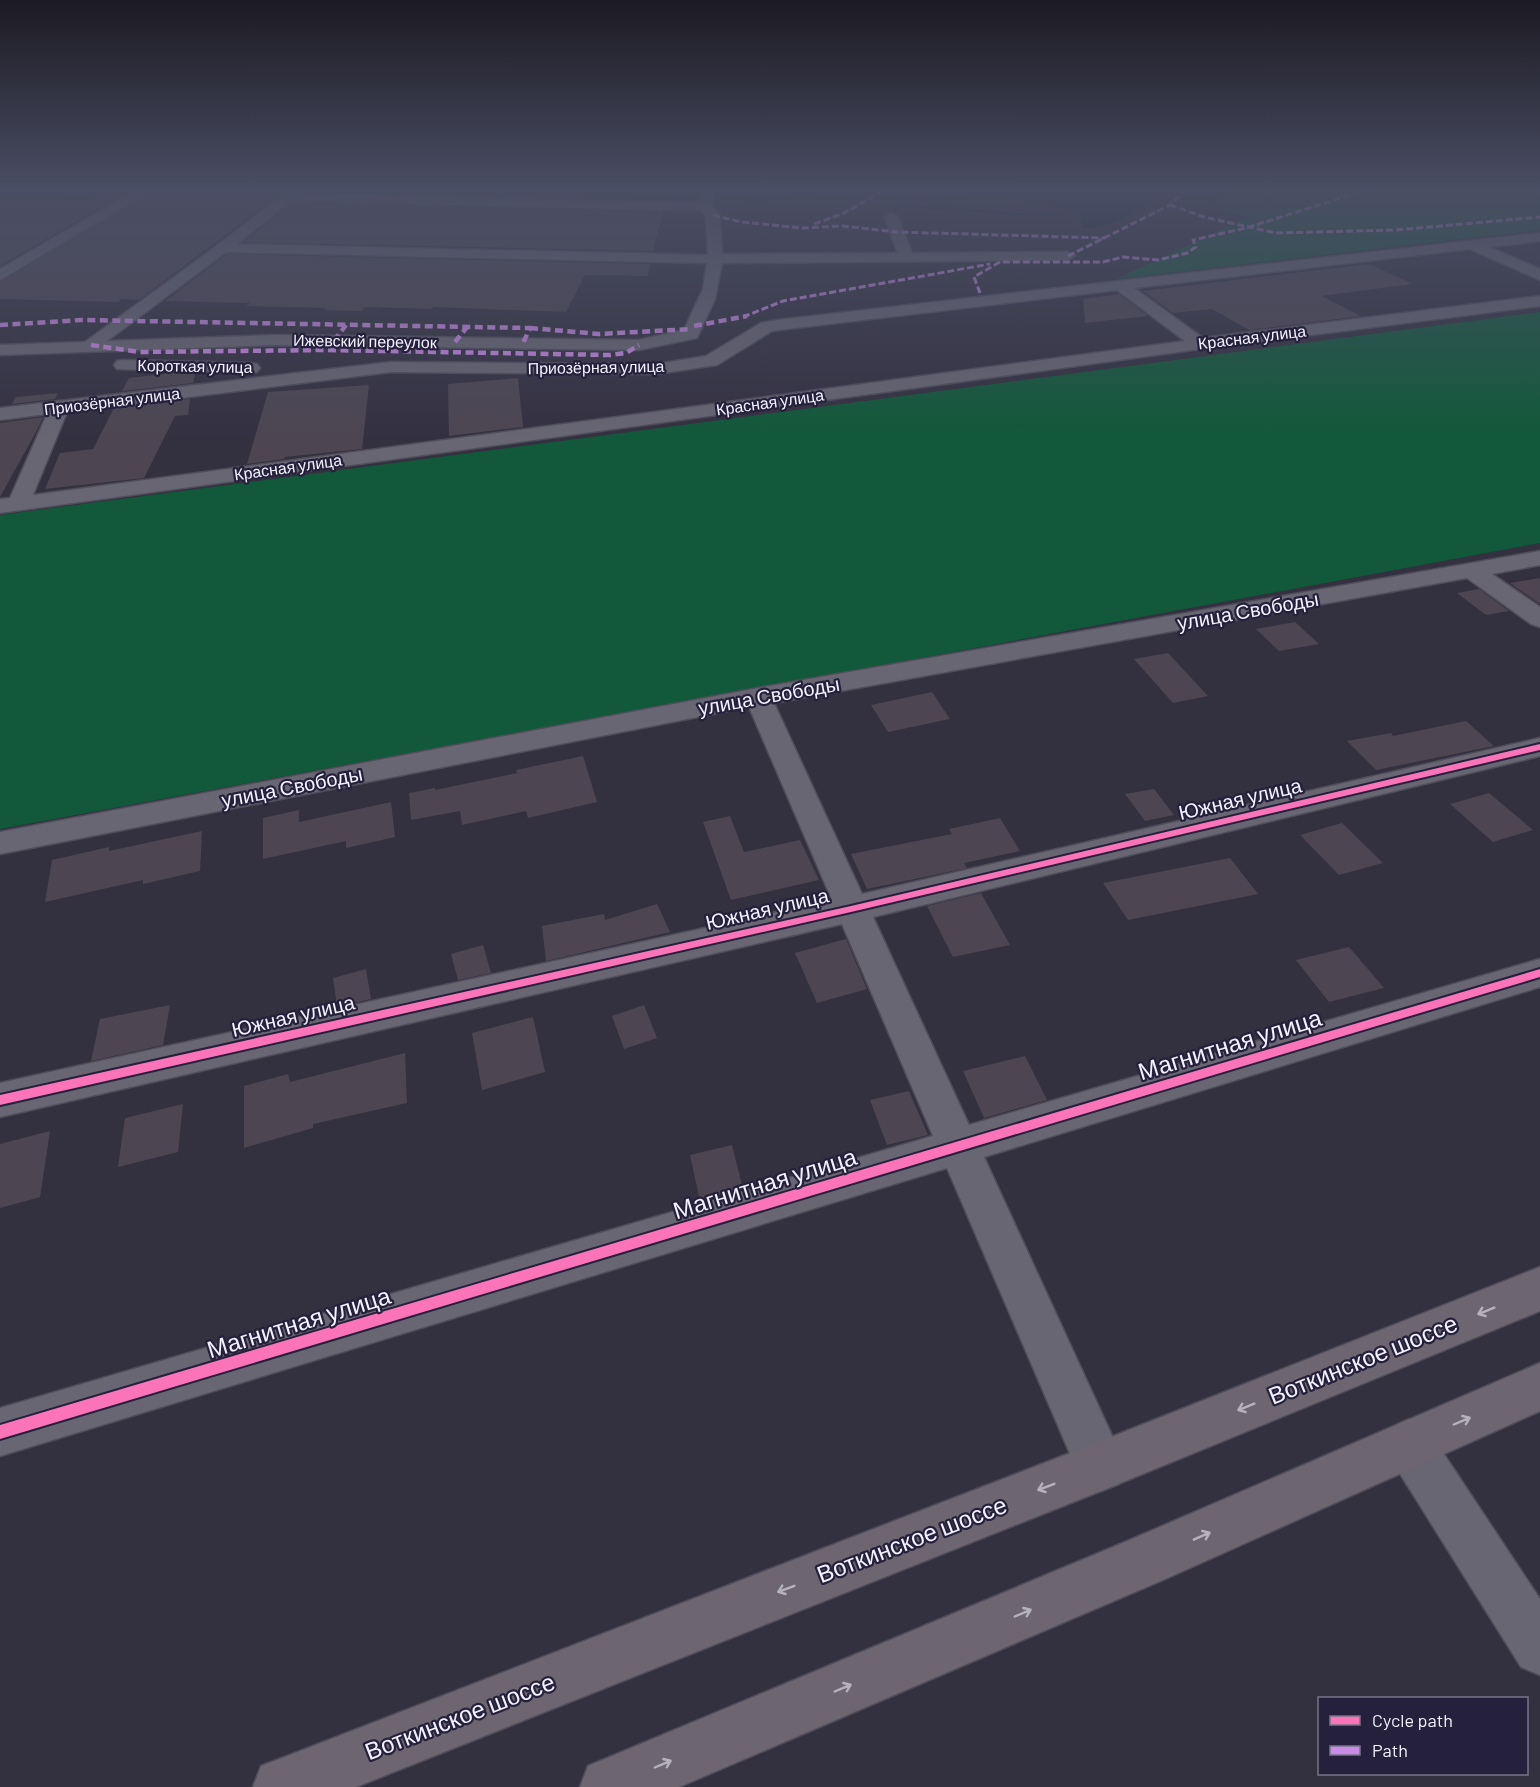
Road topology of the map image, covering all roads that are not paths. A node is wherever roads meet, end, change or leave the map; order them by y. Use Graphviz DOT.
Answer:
graph roads {
  1 [pos="190,272"];
  2 [pos="714,272"];
  3 [pos="1227,272"];
  4 [pos="1119,285"];
  5 [pos="993,300"];
  6 [pos="1540,301"];
  7 [pos="691,334"];
  8 [pos="1200,344"];
  9 [pos="91,345"];
  10 [pos="639,345"];
  11 [pos="0,350"];
  12 [pos="0,367"];
  13 [pos="391,367"];
  14 [pos="657,369"];
  15 [pos="59,408"];
  16 [pos="687,413"];
  17 [pos="0,414"];
  18 [pos="9,504"];
  19 [pos="1540,558"];
  20 [pos="1473,571"];
  21 [pos="1540,619"];
  22 [pos="758,697"];
  23 [pos="1540,747"];
  24 [pos="0,843"];
  25 [pos="851,909"];
  26 [pos="1540,973"];
  27 [pos="0,1100"];
  28 [pos="958,1146"];
  29 [pos="1540,1289"];
  30 [pos="1540,1387"];
  31 [pos="0,1432"];
  32 [pos="1408,1444"];
  33 [pos="1101,1466"];
  34 [pos="1540,1648"];
  35 [pos="282,1787"];
  36 [pos="609,1787"];
  1 -- 9 [label="street"];
  2 -- 7 [label="street"];
  3 -- 4 [label="street, Приозёрная улица"];
  4 -- 5 [label="street, Приозёрная улица"];
  4 -- 8 [label="street"];
  5 -- 7 [label="street, Ижевский переулок"];
  5 -- 14 [label="street, Приозёрная улица"];
  6 -- 8 [label="street, Красная улица"];
  7 -- 10 [label="street, Ижевский переулок"];
  8 -- 16 [label="street, Красная улица"];
  9 -- 10 [label="street, Ижевский переулок"];
  9 -- 11 [label="street, Ижевский переулок"];
  10 -- 14 [label="street"];
  12 -- 13 [label="street, Короткая улица"];
  13 -- 14 [label="street, Приозёрная улица"];
  13 -- 15 [label="street, Приозёрная улица"];
  14 -- 16 [label="street"];
  15 -- 17 [label="street, Приозёрная улица"];
  15 -- 18 [label="street"];
  16 -- 18 [label="street, Красная улица"];
  19 -- 20 [label="street, улица Свободы"];
  20 -- 21 [label="street"];
  20 -- 22 [label="street, улица Свободы"];
  22 -- 24 [label="street, улица Свободы"];
  22 -- 25 [label="street"];
  23 -- 25 [label="street, Южная улица"];
  25 -- 27 [label="street, Южная улица"];
  25 -- 28 [label="street"];
  26 -- 28 [label="street, Магнитная улица"];
  28 -- 31 [label="street, Магнитная улица"];
  28 -- 33 [label="street"];
  29 -- 33 [label="main road, Воткинское шоссе, one-way"];
  32 -- 30 [label="main road, one-way"];
  32 -- 34 [label="street"];
  36 -- 32 [label="main road, one-way"];
  33 -- 35 [label="main road, Воткинское шоссе, one-way"];
}
